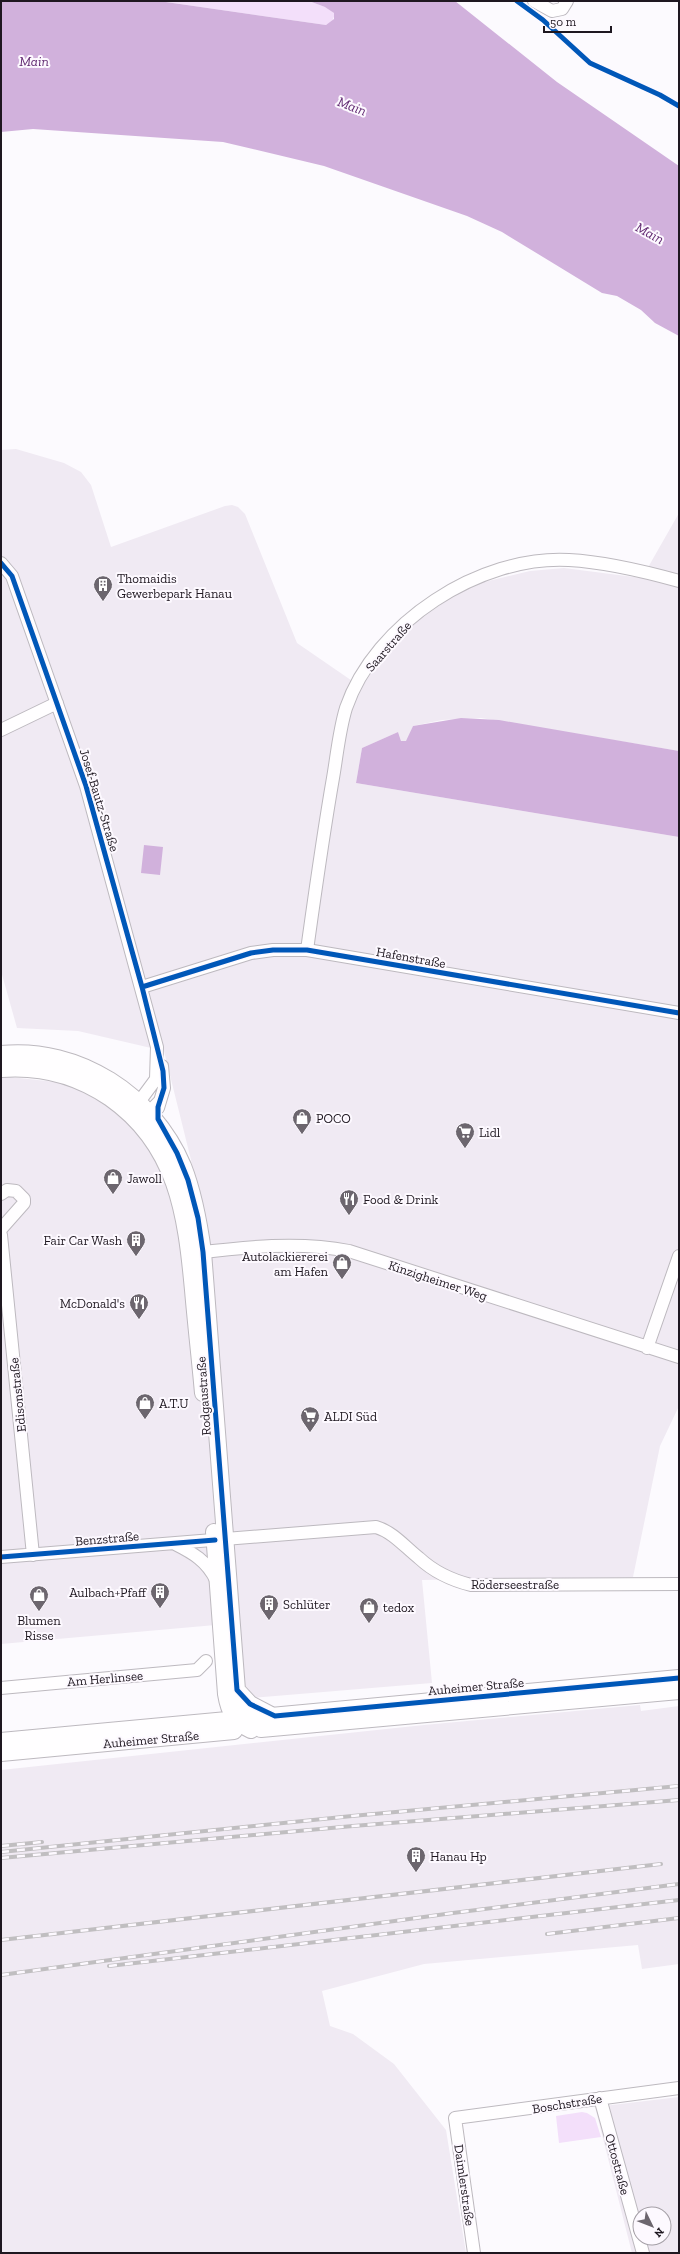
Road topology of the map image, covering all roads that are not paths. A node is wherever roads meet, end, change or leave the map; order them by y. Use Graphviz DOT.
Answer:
graph roads {
  1 [pos="534,1"];
  2 [pos="564,5"];
  3 [pos="1,563"];
  4 [pos="679,582"];
  5 [pos="57,703"];
  6 [pos="1,730"];
  7 [pos="307,950"];
  8 [pos="142,987"];
  9 [pos="679,1013"];
  10 [pos="158,1050"];
  11 [pos="1,1054"];
  12 [pos="1,1068"];
  13 [pos="145,1108"];
  14 [pos="1,1194"];
  15 [pos="1,1229"];
  16 [pos="1,1235"];
  17 [pos="196,1252"];
  18 [pos="679,1256"];
  19 [pos="647,1348"];
  20 [pos="679,1357"];
  21 [pos="221,1540"];
  22 [pos="175,1544"];
  23 [pos="33,1555"];
  24 [pos="1,1557"];
  25 [pos="218,1583"];
  26 [pos="679,1584"];
  27 [pos="206,1661"];
  28 [pos="679,1678"];
  29 [pos="1,1688"];
  30 [pos="679,1691"];
  31 [pos="232,1692"];
  32 [pos="540,1698"];
  33 [pos="275,1716"];
  34 [pos="236,1720"];
  35 [pos="199,1723"];
  36 [pos="251,1730"];
  37 [pos="224,1732"];
  38 [pos="1,1741"];
  39 [pos="1,1753"];
  40 [pos="679,2088"];
  41 [pos="600,2098"];
  42 [pos="456,2118"];
  43 [pos="474,2253"];
  44 [pos="643,2253"];
  1 -- 2 [label="street"];
  3 -- 5 [label="street, Josef-Bautz-Straße"];
  4 -- 7 [label="street, Saarstraße"];
  5 -- 6 [label="street"];
  5 -- 8 [label="street, Josef-Bautz-Straße"];
  7 -- 8 [label="street, Hafenstraße"];
  7 -- 9 [label="street, Hafenstraße"];
  8 -- 10 [label="street, Josef-Bautz-Straße"];
  10 -- 13 [label="street, Josef-Bautz-Straße"];
  10 -- 13 [label="street"];
  11 -- 13 [label="main road, Rodgaustraße"];
  12 -- 13 [label="main road, Rodgaustraße"];
  13 -- 17 [label="main road, Rodgaustraße"];
  13 -- 17 [label="main road, Rodgaustraße"];
  14 -- 15 [label="street"];
  16 -- 23 [label="street, Edisonstraße"];
  17 -- 19 [label="street, Kinzigheimer Weg"];
  17 -- 21 [label="main road, Rodgaustraße"];
  18 -- 19 [label="street"];
  19 -- 20 [label="street, Kinzigheimer Weg"];
  21 -- 22 [label="street, Benzstraße"];
  21 -- 25 [label="main road, Rodgaustraße"];
  21 -- 26 [label="street, Röderseestraße"];
  21 -- 31 [label="main road, Rodgaustraße"];
  22 -- 23 [label="street, Benzstraße"];
  22 -- 25 [label="street"];
  23 -- 24 [label="street, Benzstraße"];
  25 -- 31 [label="main road, Rodgaustraße"];
  27 -- 29 [label="street, Am Herlinsee"];
  28 -- 32 [label="main road, Auheimer Straße"];
  30 -- 32 [label="main road, Auheimer Straße"];
  31 -- 33 [label="main road"];
  31 -- 34 [label="main road, Rodgaustraße"];
  31 -- 35 [label="main road"];
  32 -- 33 [label="main road, Auheimer Straße"];
  32 -- 36 [label="main road, Auheimer Straße"];
  33 -- 34 [label="main road, Auheimer Straße"];
  34 -- 35 [label="main road, Auheimer Straße"];
  34 -- 36 [label="main road"];
  34 -- 37 [label="main road"];
  35 -- 38 [label="main road, Auheimer Straße"];
  36 -- 37 [label="main road, Auheimer Straße"];
  37 -- 39 [label="main road, Auheimer Straße"];
  40 -- 41 [label="street, Boschstraße"];
  41 -- 42 [label="street, Boschstraße"];
  41 -- 44 [label="street, Ottostraße"];
  42 -- 43 [label="street, Daimlerstraße"];
}
